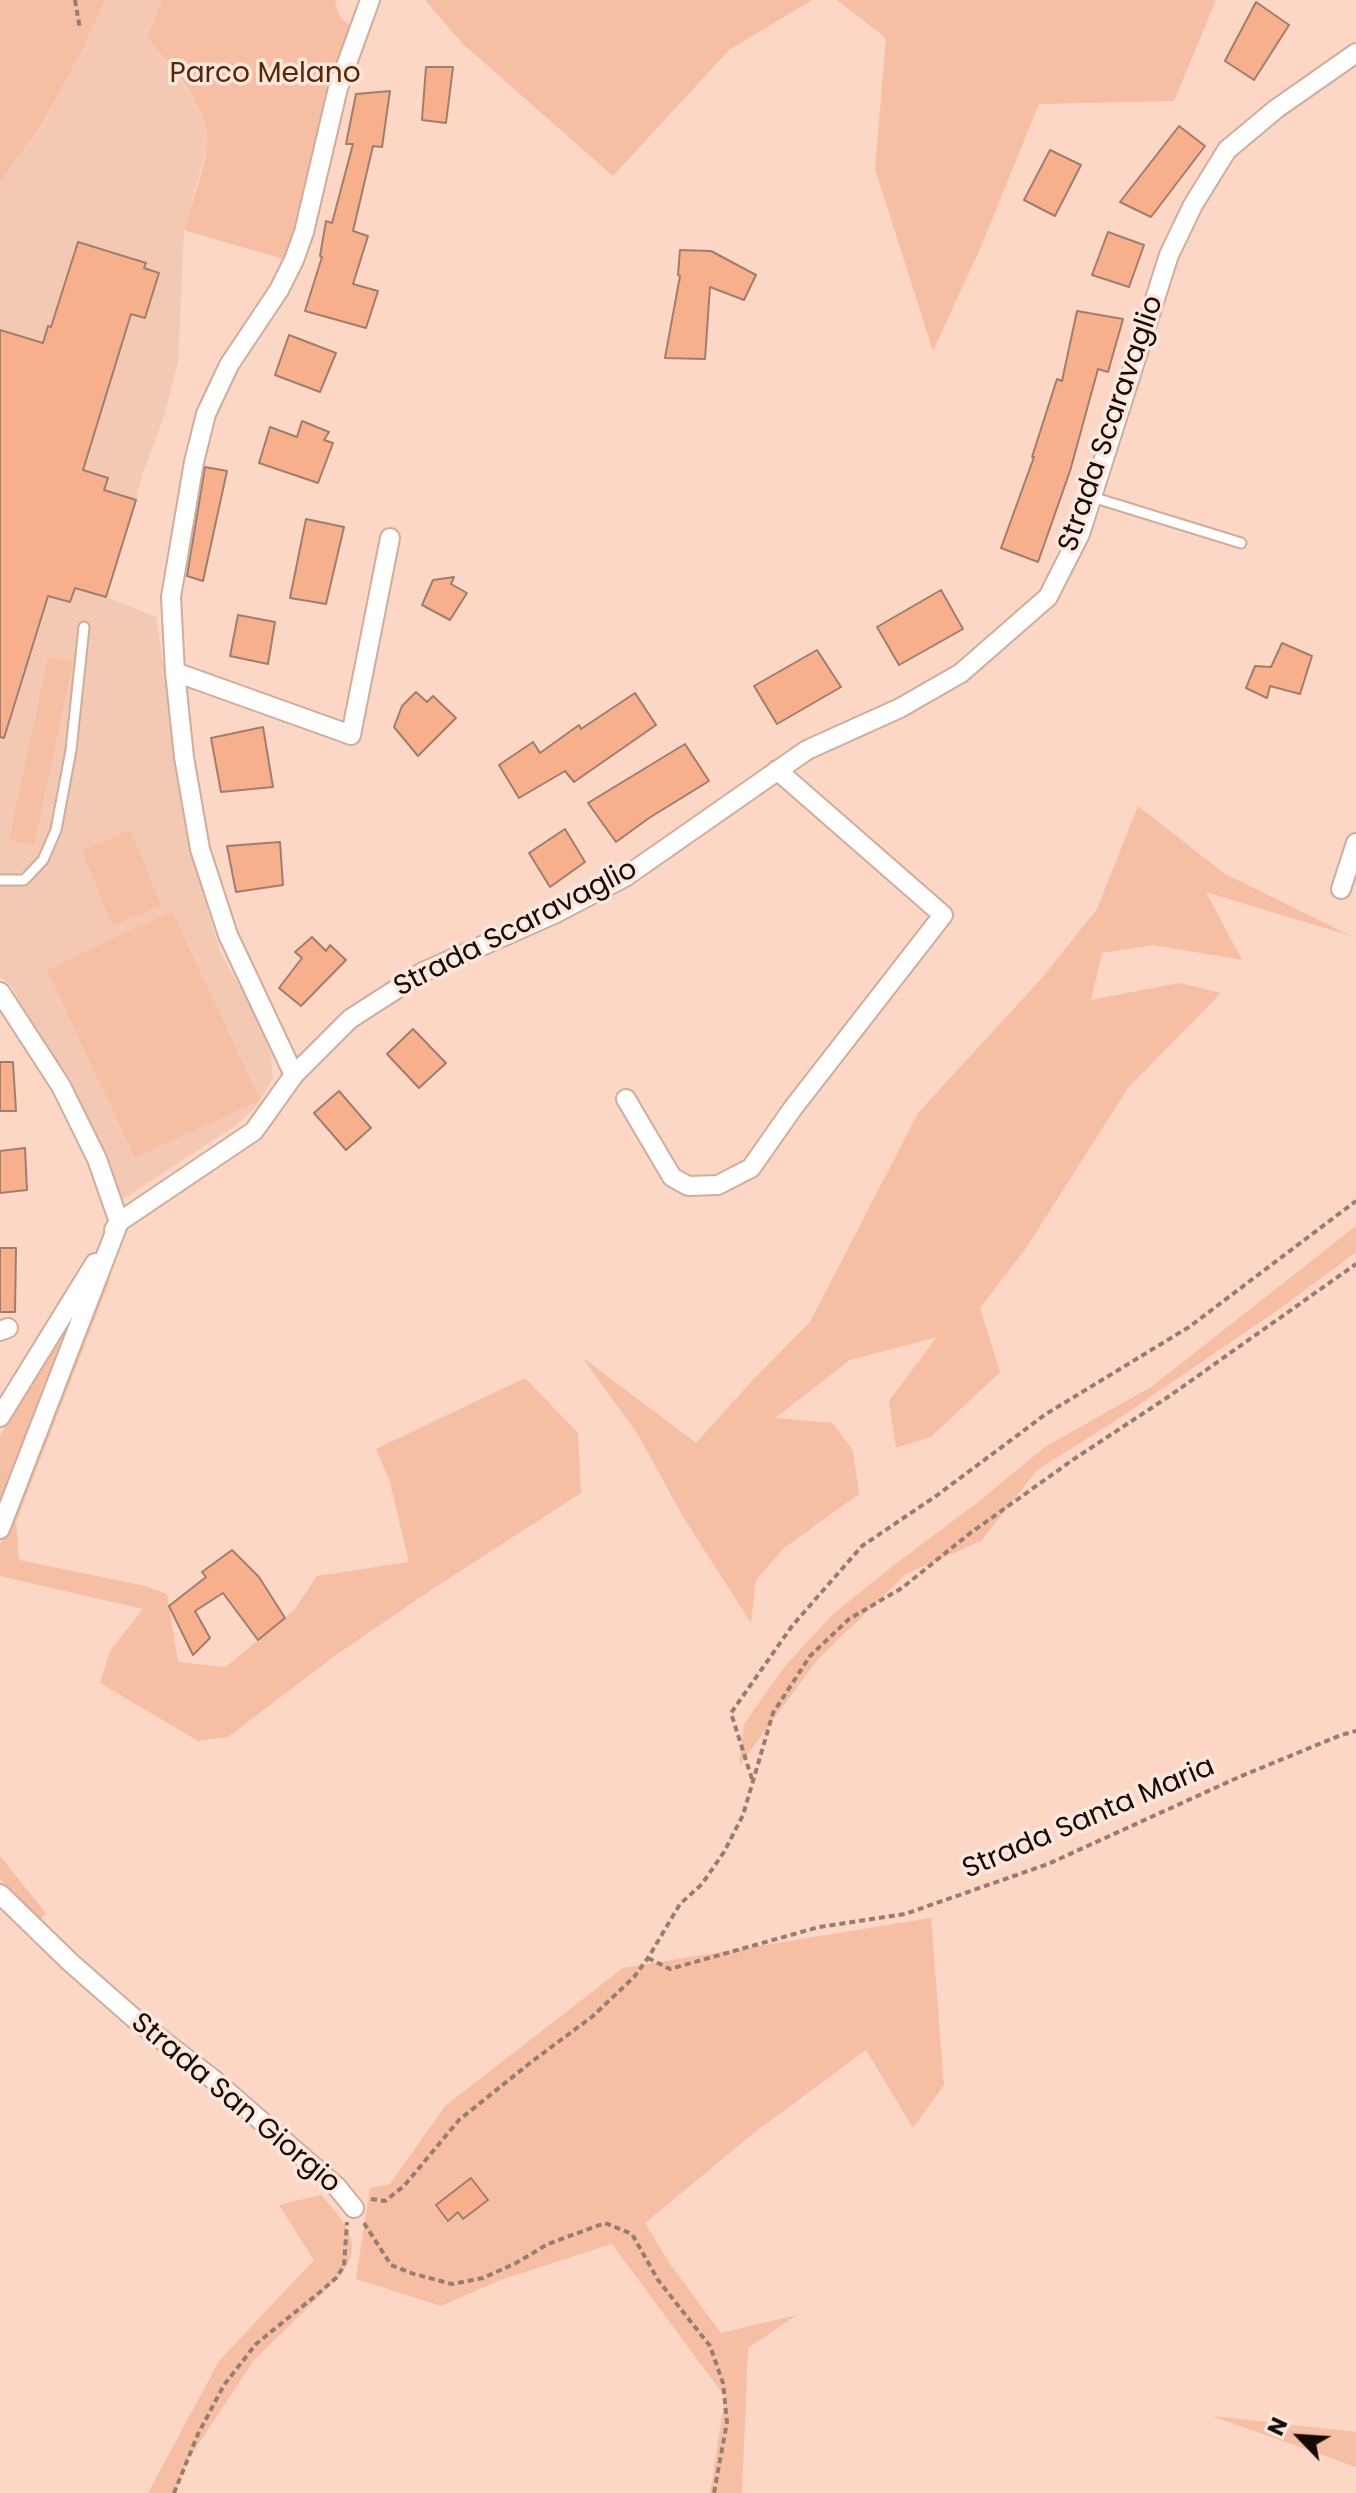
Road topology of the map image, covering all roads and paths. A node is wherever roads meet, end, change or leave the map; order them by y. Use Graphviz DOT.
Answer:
graph roads {
  1 [pos="75,0"];
  2 [pos="370,0"];
  3 [pos="80,29"];
  4 [pos="1356,53"];
  5 [pos="1092,497"];
  6 [pos="390,538"];
  7 [pos="1241,543"];
  8 [pos="84,627"];
  9 [pos="175,672"];
  10 [pos="777,770"];
  11 [pos="1356,843"];
  12 [pos="0,880"];
  13 [pos="1341,889"];
  14 [pos="0,992"];
  15 [pos="294,1075"];
  16 [pos="626,1099"];
  17 [pos="1356,1201"];
  18 [pos="119,1222"];
  19 [pos="1356,1264"];
  20 [pos="0,1417"];
  21 [pos="0,1529"];
  22 [pos="1356,1731"];
  23 [pos="753,1782"];
  24 [pos="0,1894"];
  25 [pos="648,1958"];
  26 [pos="354,2208"];
  27 [pos="174,2493"];
  28 [pos="714,2493"];
  1 -- 3 [label="path"];
  2 -- 9 [label="street"];
  4 -- 5 [label="street, Strada Scaravaglio"];
  5 -- 7 [label="lane"];
  5 -- 10 [label="street, Strada Scaravaglio"];
  6 -- 9 [label="street"];
  8 -- 12 [label="lane"];
  9 -- 15 [label="street"];
  10 -- 15 [label="street, Strada Scaravaglio"];
  10 -- 16 [label="street"];
  11 -- 13 [label="street"];
  14 -- 18 [label="street"];
  15 -- 18 [label="street, Strada Scaravaglio"];
  17 -- 23 [label="path"];
  18 -- 20 [label="street"];
  18 -- 21 [label="street"];
  19 -- 23 [label="path"];
  22 -- 25 [label="path, Strada Santa Maria"];
  23 -- 25 [label="path"];
  24 -- 26 [label="street, Strada San Giorgio"];
  25 -- 26 [label="path"];
  26 -- 27 [label="path, Strada San Giorgio"];
  26 -- 28 [label="path"];
}
